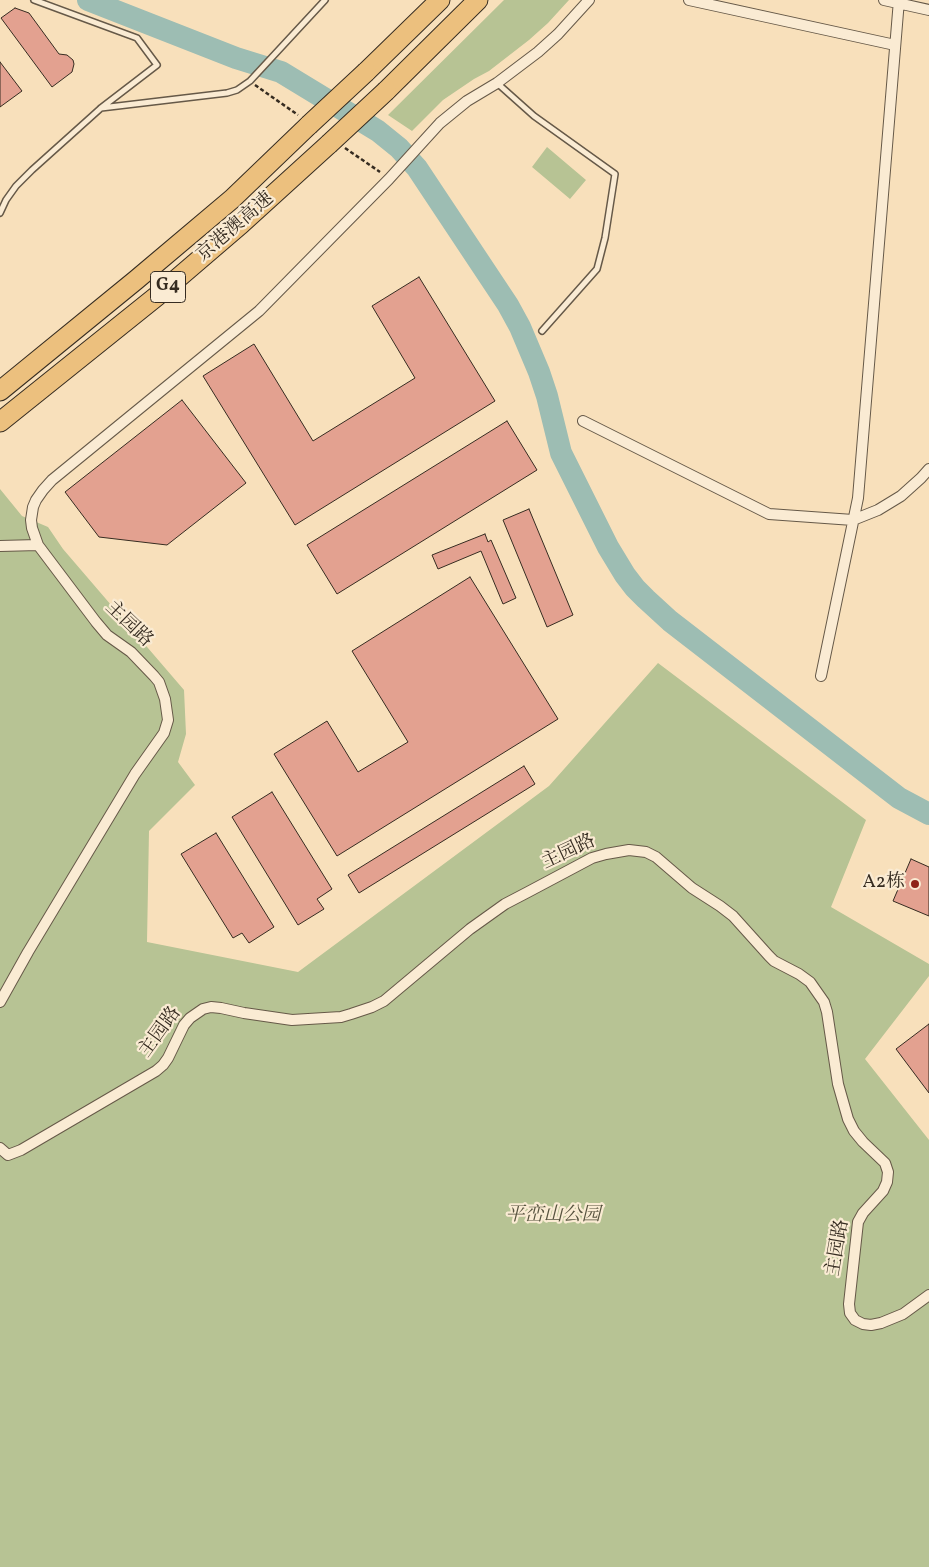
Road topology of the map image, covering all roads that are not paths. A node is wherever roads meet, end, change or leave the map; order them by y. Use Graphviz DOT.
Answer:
graph roads {
  1 [pos="34,0"];
  2 [pos="325,0"];
  3 [pos="440,0"];
  4 [pos="478,0"];
  5 [pos="589,0"];
  6 [pos="689,0"];
  7 [pos="884,0"];
  8 [pos="898,2"];
  9 [pos="929,10"];
  10 [pos="894,45"];
  11 [pos="497,83"];
  12 [pos="100,108"];
  13 [pos="0,213"];
  14 [pos="542,332"];
  15 [pos="0,391"];
  16 [pos="583,421"];
  17 [pos="0,422"];
  18 [pos="929,469"];
  19 [pos="853,520"];
  20 [pos="38,545"];
  21 [pos="0,546"];
  22 [pos="821,676"];
  23 [pos="0,1002"];
  24 [pos="0,1148"];
  25 [pos="929,1295"];
  1 -- 12 [label="lane"];
  2 -- 12 [label="lane"];
  3 -- 15 [label="highway, 京港澳高速 / G4, bridge"];
  4 -- 17 [label="highway, 京港澳高速 / G4, bridge"];
  5 -- 11 [label="street"];
  6 -- 10 [label="street"];
  7 -- 8 [label="street"];
  8 -- 9 [label="street"];
  8 -- 10 [label="street"];
  10 -- 19 [label="street"];
  11 -- 14 [label="lane"];
  11 -- 20 [label="street"];
  12 -- 13 [label="lane"];
  16 -- 19 [label="street"];
  18 -- 19 [label="street"];
  19 -- 22 [label="street"];
  20 -- 21 [label="street"];
  20 -- 23 [label="street, 主园路"];
  24 -- 25 [label="street, 主园路"];
}
